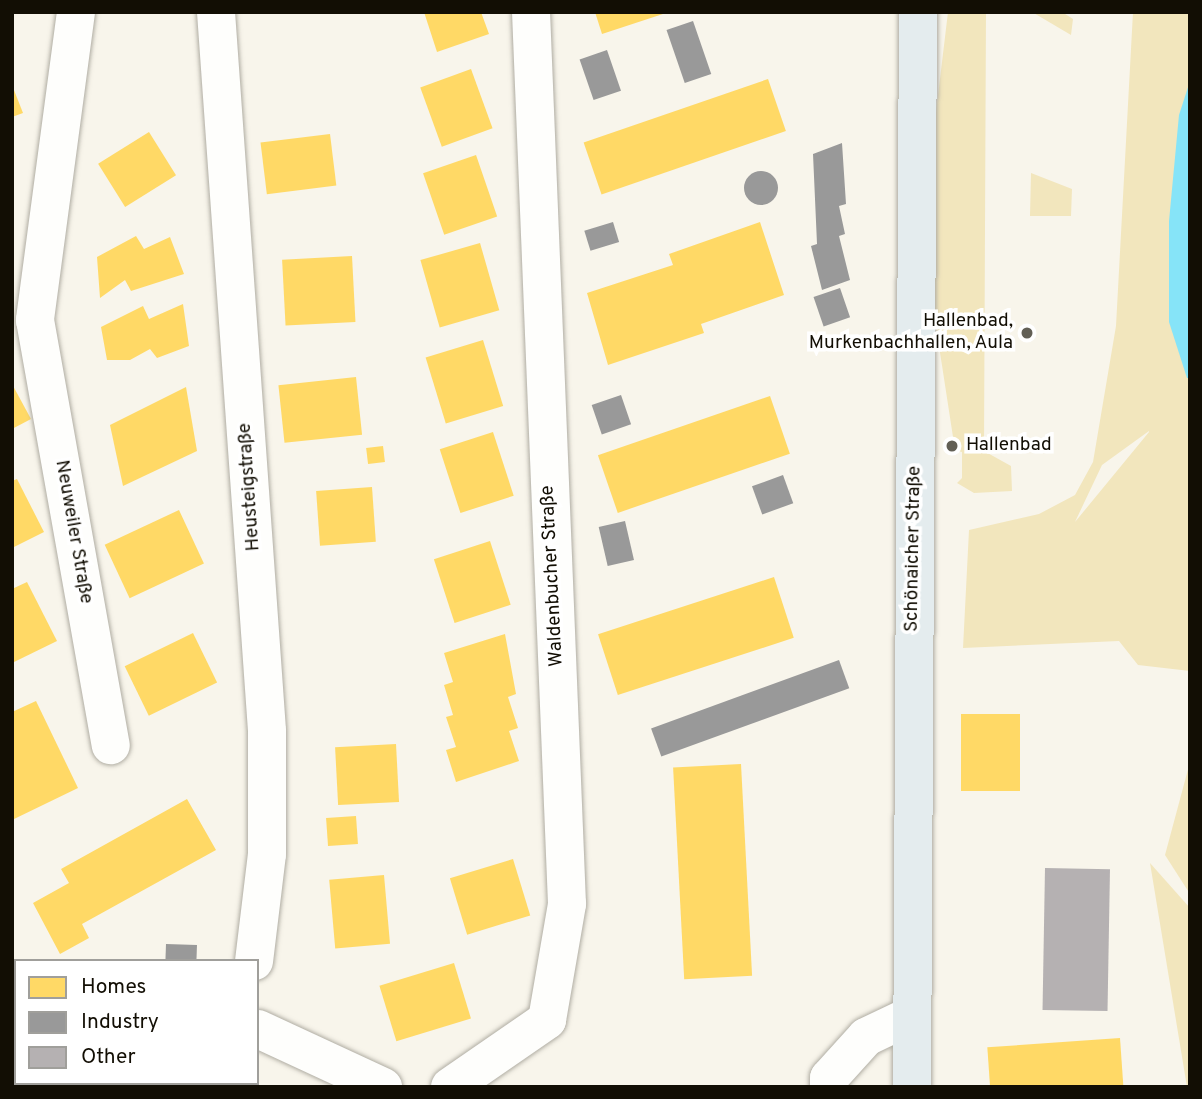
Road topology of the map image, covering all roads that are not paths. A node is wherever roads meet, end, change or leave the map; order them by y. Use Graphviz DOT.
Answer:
graph roads {
  1 [pos="76,12"];
  2 [pos="216,12"];
  3 [pos="531,12"];
  4 [pos="918,12"];
  5 [pos="23,323"];
  6 [pos="111,745"];
  7 [pos="254,959"];
  8 [pos="910,1016"];
  9 [pos="259,1029"];
  10 [pos="383,1087"];
  11 [pos="450,1087"];
  12 [pos="829,1087"];
  13 [pos="912,1087"];
  1 -- 5 [label="street, Neuweiler Straße"];
  2 -- 7 [label="street, Heusteigstraße"];
  3 -- 11 [label="street, Waldenbucher Straße"];
  4 -- 8 [label="main road, Schönaicher Straße"];
  5 -- 6 [label="street, Neuweiler Straße"];
  8 -- 12 [label="street"];
  8 -- 13 [label="main road, Schönaicher Straße"];
  9 -- 10 [label="street"];
}
